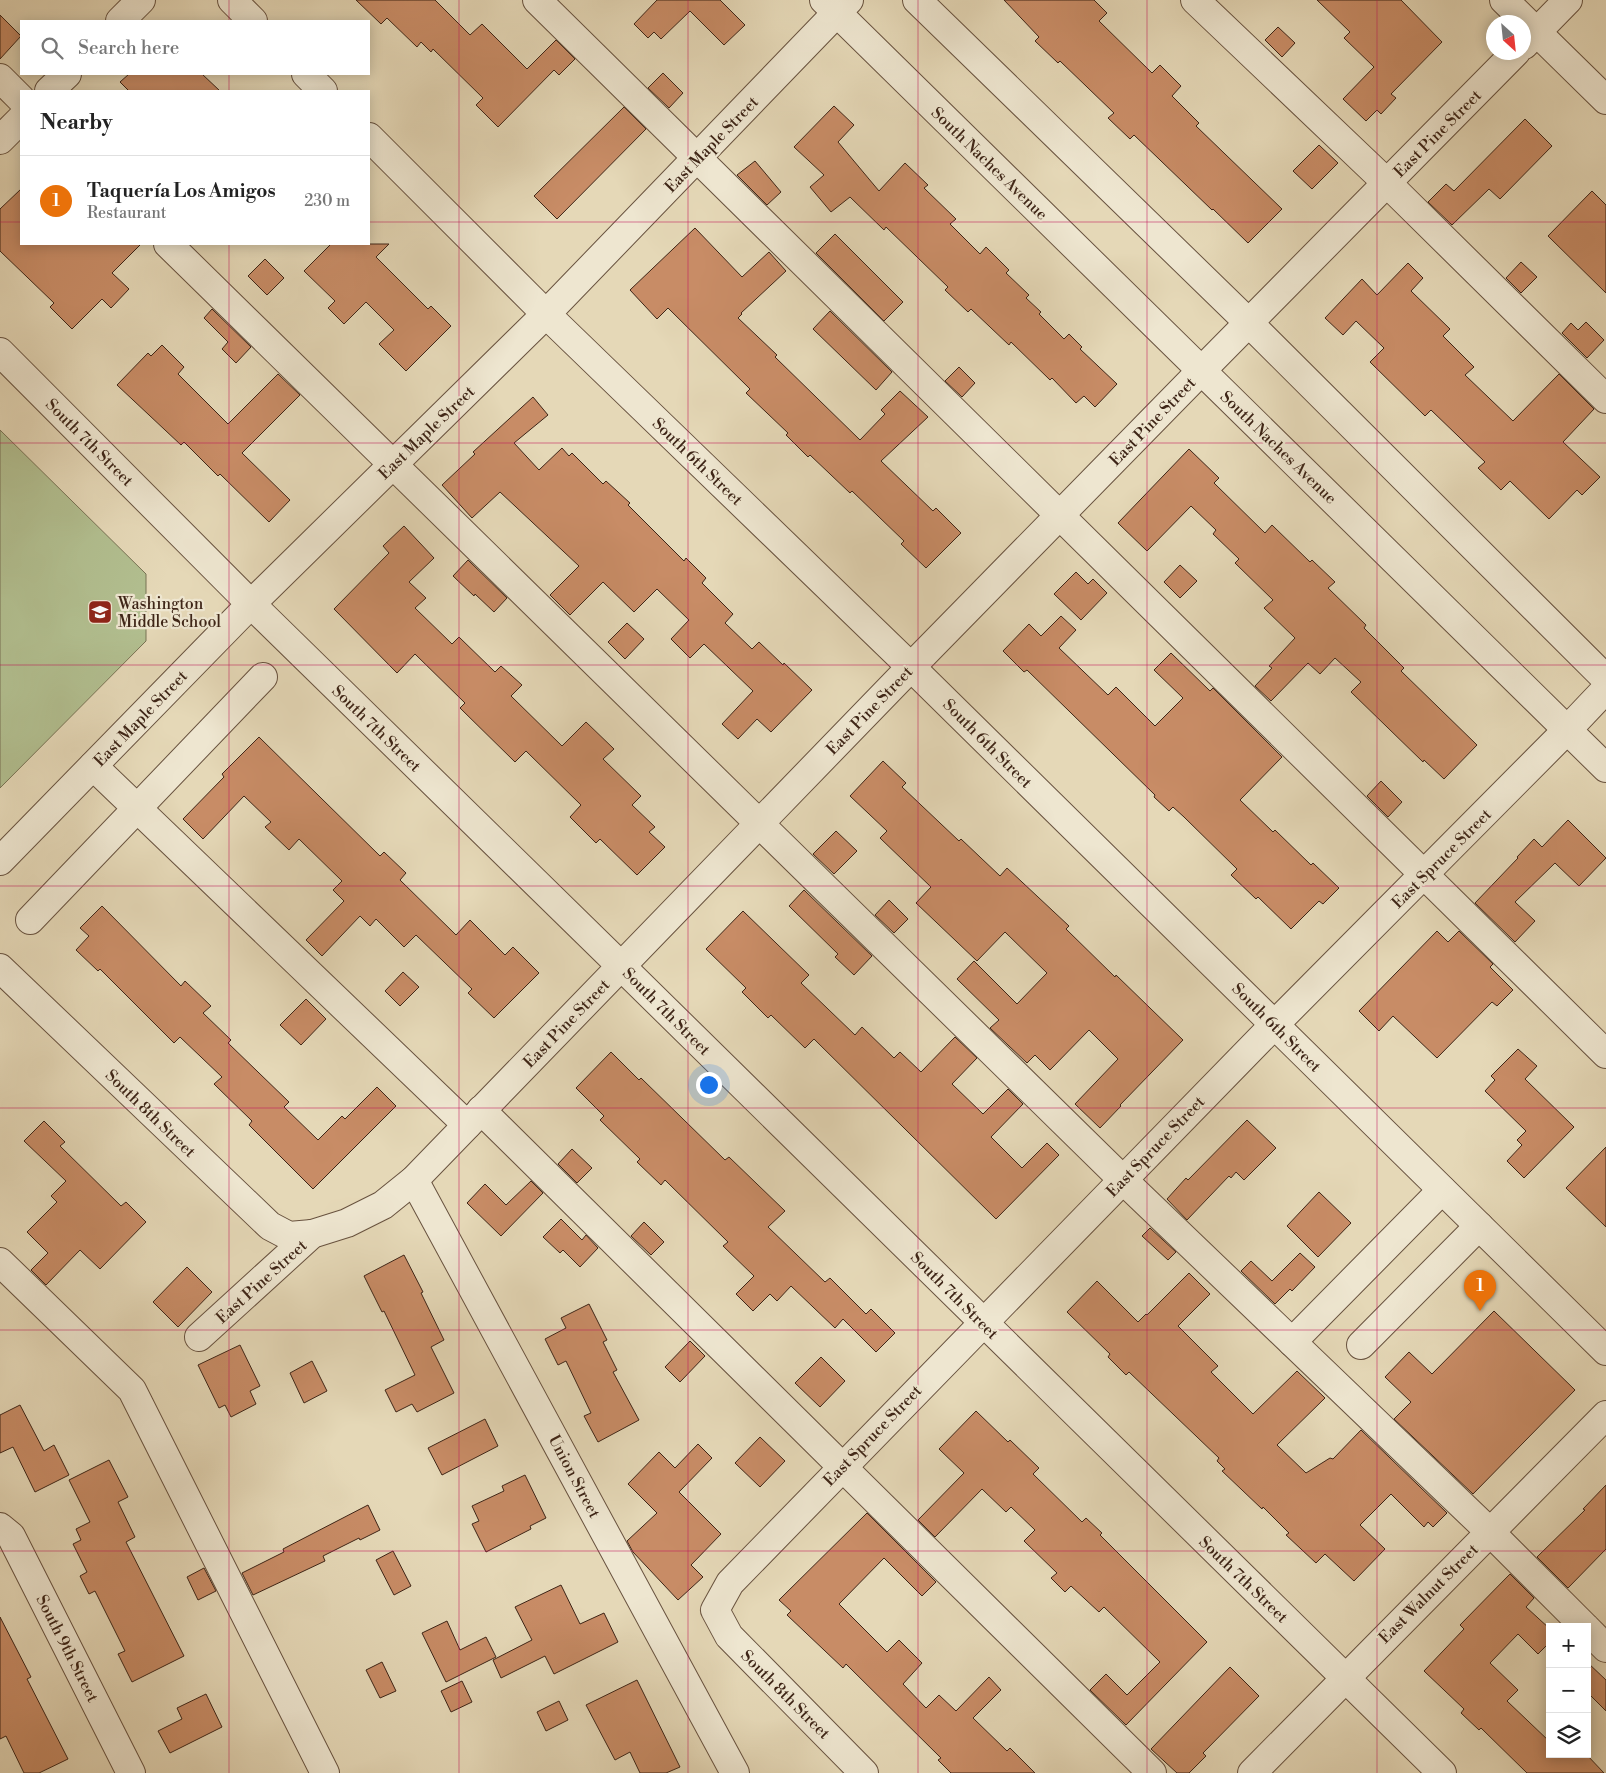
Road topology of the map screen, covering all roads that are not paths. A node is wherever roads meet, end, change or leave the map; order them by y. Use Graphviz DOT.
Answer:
graph roads {
  1 [pos="141,0"];
  2 [pos="232,0"];
  3 [pos="538,0"];
  4 [pos="917,0"];
  5 [pos="1195,0"];
  6 [pos="1504,0"];
  7 [pos="1568,0"];
  8 [pos="836,4"];
  9 [pos="1514,15"];
  10 [pos="121,20"];
  11 [pos="252,20"];
  12 [pos="1531,38"];
  13 [pos="1531,40"];
  14 [pos="1508,60"];
  15 [pos="66,75"];
  16 [pos="307,75"];
  17 [pos="0,78"];
  18 [pos="50,90"];
  19 [pos="322,90"];
  20 [pos="20,99"];
  21 [pos="1606,100"];
  22 [pos="20,119"];
  23 [pos="370,138"];
  24 [pos="0,140"];
  25 [pos="698,157"];
  26 [pos="1387,184"];
  27 [pos="169,245"];
  28 [pos="546,314"];
  29 [pos="1249,323"];
  30 [pos="0,352"];
  31 [pos="1201,371"];
  32 [pos="1606,399"];
  33 [pos="394,464"];
  34 [pos="1059,516"];
  35 [pos="251,604"];
  36 [pos="911,667"];
  37 [pos="264,677"];
  38 [pos="1606,679"];
  39 [pos="1606,689"];
  40 [pos="1568,729"];
  41 [pos="93,766"];
  42 [pos="1606,768"];
  43 [pos="137,808"];
  44 [pos="759,823"];
  45 [pos="0,861"];
  46 [pos="1424,875"];
  47 [pos="30,920"];
  48 [pos="621,966"];
  49 [pos="0,968"];
  50 [pos="1274,1025"];
  51 [pos="1606,1054"];
  52 [pos="474,1118"];
  53 [pos="1122,1179"];
  54 [pos="414,1180"];
  55 [pos="1442,1190"];
  56 [pos="1479,1226"];
  57 [pos="312,1234"];
  58 [pos="0,1262"];
  59 [pos="982,1322"];
  60 [pos="199,1337"];
  61 [pos="1292,1342"];
  62 [pos="1361,1345"];
  63 [pos="1606,1351"];
  64 [pos="1606,1415"];
  65 [pos="842,1466"];
  66 [pos="0,1527"];
  67 [pos="1490,1532"];
  68 [pos="715,1610"];
  69 [pos="1581,1623"];
  70 [pos="1591,1633"];
  71 [pos="1606,1648"];
  72 [pos="1345,1678"];
  73 [pos="132,1773"];
  74 [pos="325,1773"];
  75 [pos="735,1773"];
  76 [pos="863,1773"];
  77 [pos="1152,1773"];
  78 [pos="1252,1773"];
  79 [pos="1442,1773"];
  1 -- 10 [label="street"];
  2 -- 11 [label="street"];
  3 -- 25 [label="street"];
  4 -- 29 [label="street"];
  5 -- 26 [label="street"];
  6 -- 9 [label="street"];
  7 -- 12 [label="street"];
  8 -- 25 [label="street, East Maple Street"];
  8 -- 31 [label="street, South Naches Avenue"];
  13 -- 21 [label="street"];
  14 -- 26 [label="street, East Pine Street"];
  15 -- 18 [label="street"];
  16 -- 19 [label="street"];
  17 -- 20 [label="street"];
  22 -- 24 [label="street"];
  23 -- 28 [label="street, South 6th Street"];
  25 -- 28 [label="street, East Maple Street"];
  25 -- 34 [label="street"];
  26 -- 29 [label="street, East Pine Street"];
  26 -- 32 [label="street"];
  27 -- 33 [label="street"];
  28 -- 33 [label="street, East Maple Street"];
  28 -- 36 [label="street, South 6th Street"];
  29 -- 31 [label="street, East Pine Street"];
  29 -- 38 [label="street"];
  30 -- 35 [label="street, South 7th Street"];
  31 -- 34 [label="street, East Pine Street"];
  31 -- 40 [label="street, South Naches Avenue"];
  33 -- 35 [label="street, East Maple Street"];
  33 -- 44 [label="street"];
  34 -- 36 [label="street, East Pine Street"];
  34 -- 46 [label="street"];
  35 -- 41 [label="street, East Maple Street"];
  35 -- 48 [label="street, South 7th Street"];
  36 -- 44 [label="street, East Pine Street"];
  36 -- 50 [label="street, South 6th Street"];
  37 -- 43 [label="street"];
  39 -- 40 [label="street, East Spruce Street"];
  40 -- 42 [label="street, South Naches Avenue"];
  40 -- 46 [label="street, East Spruce Street"];
  41 -- 43 [label="street"];
  41 -- 45 [label="street, East Maple Street"];
  43 -- 47 [label="street"];
  43 -- 52 [label="street"];
  44 -- 48 [label="street, East Pine Street"];
  44 -- 53 [label="street"];
  46 -- 50 [label="street, East Spruce Street"];
  46 -- 51 [label="street"];
  48 -- 52 [label="street, East Pine Street"];
  48 -- 59 [label="street, South 7th Street"];
  49 -- 57 [label="street, South 8th Street"];
  50 -- 53 [label="street, East Spruce Street"];
  50 -- 55 [label="street, South 6th Street"];
  52 -- 54 [label="street, East Pine Street"];
  52 -- 65 [label="street"];
  53 -- 59 [label="street, East Spruce Street"];
  53 -- 61 [label="street"];
  54 -- 57 [label="street, East Pine Street"];
  54 -- 75 [label="street, Union Street"];
  55 -- 56 [label="street, South 6th Street"];
  55 -- 61 [label="street"];
  56 -- 62 [label="street"];
  56 -- 63 [label="street, South 6th Street"];
  57 -- 60 [label="street, East Pine Street"];
  58 -- 74 [label="street"];
  59 -- 65 [label="street, East Spruce Street"];
  59 -- 72 [label="street, South 7th Street"];
  61 -- 67 [label="street"];
  64 -- 67 [label="street, East Walnut Street"];
  65 -- 68 [label="street, East Spruce Street"];
  65 -- 77 [label="street"];
  66 -- 73 [label="street, South 9th Street"];
  67 -- 69 [label="street"];
  67 -- 72 [label="street, East Walnut Street"];
  68 -- 76 [label="street, South 8th Street"];
  70 -- 71 [label="street"];
  72 -- 78 [label="street, East Walnut Street"];
  72 -- 79 [label="street, South 7th Street"];
}
